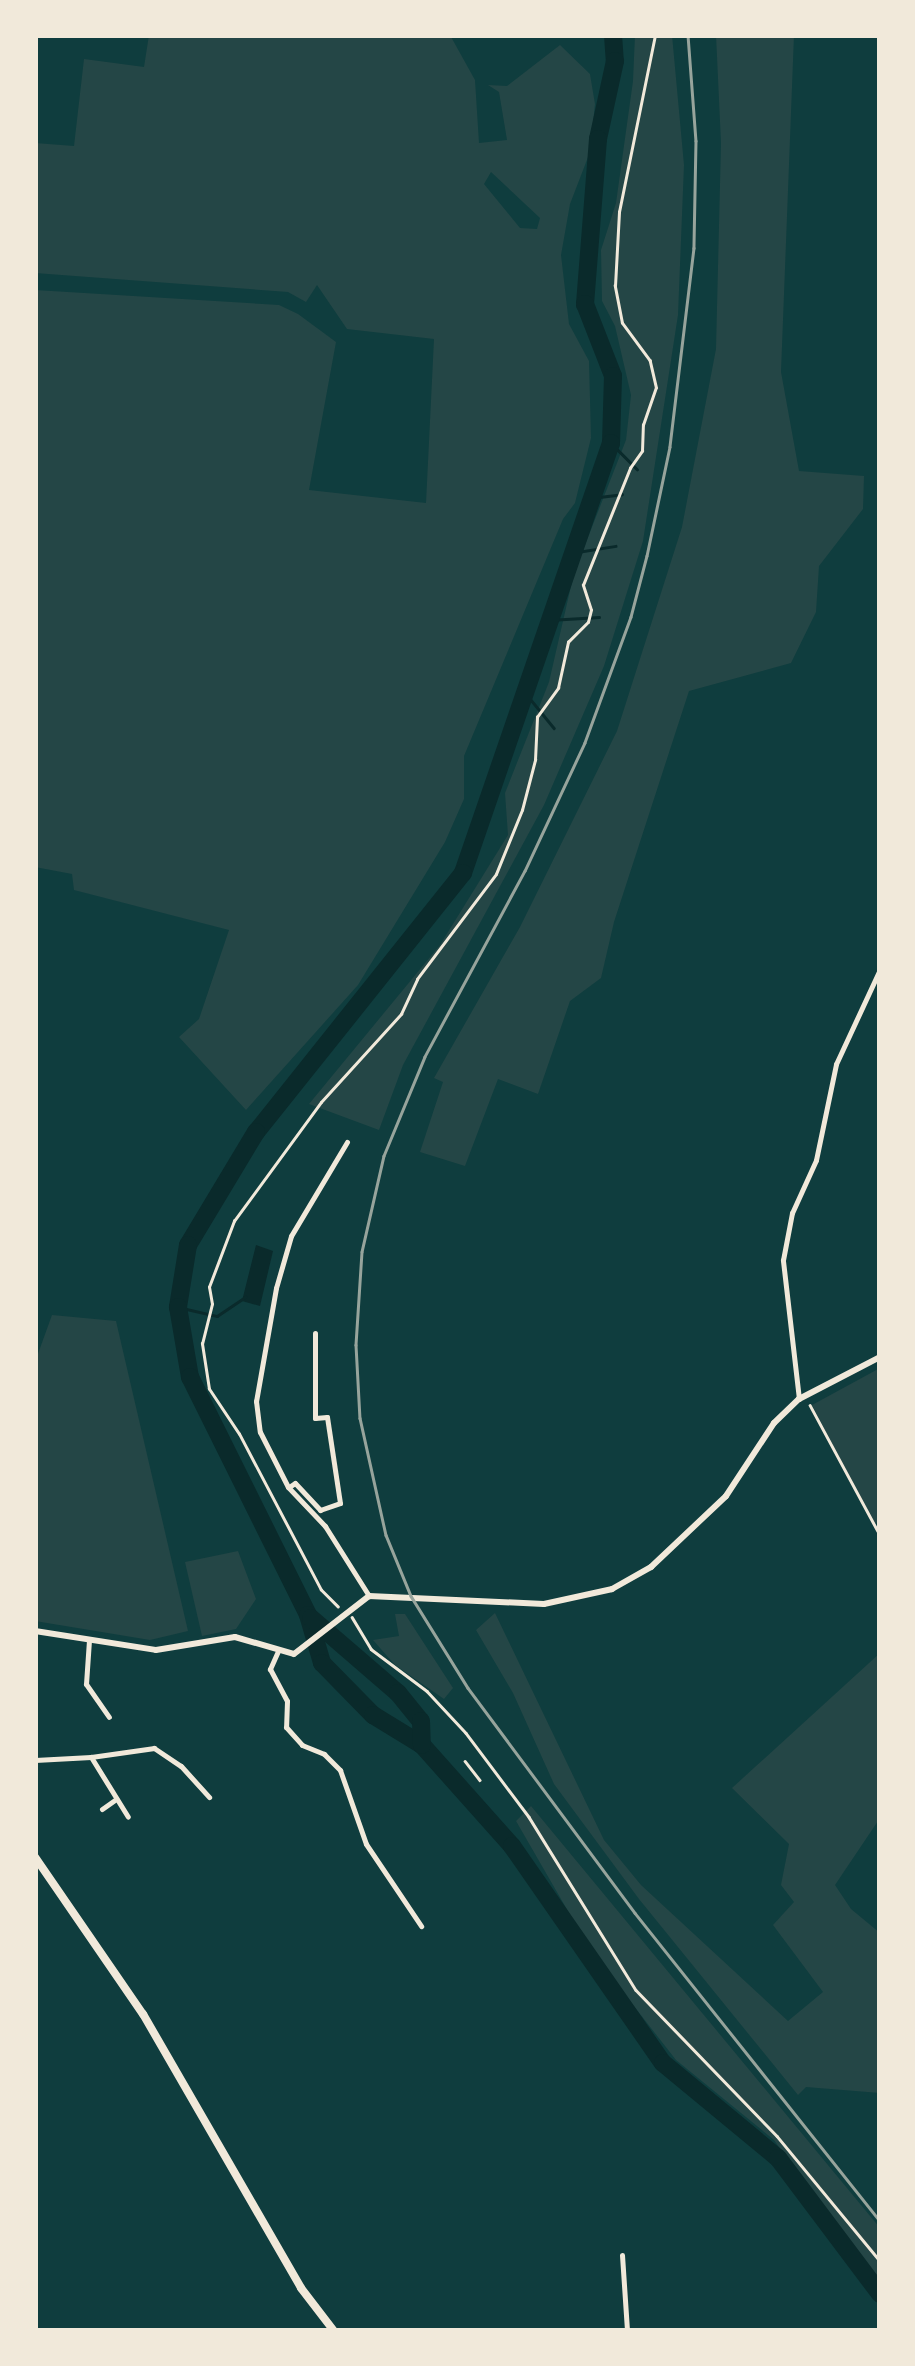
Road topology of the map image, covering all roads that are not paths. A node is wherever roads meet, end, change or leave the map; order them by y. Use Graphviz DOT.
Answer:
graph roads {
  1 [pos="880,969"];
  2 [pos="347,1142"];
  3 [pos="315,1332"];
  4 [pos="880,1357"];
  5 [pos="803,1397"];
  6 [pos="288,1487"];
  7 [pos="369,1596"];
  8 [pos="35,1631"];
  9 [pos="89,1640"];
  10 [pos="278,1651"];
  11 [pos="100,1708"];
  12 [pos="90,1711"];
  13 [pos="110,1717"];
  14 [pos="91,1757"];
  15 [pos="35,1760"];
  16 [pos="210,1797"];
  17 [pos="115,1800"];
  18 [pos="102,1809"];
  19 [pos="128,1818"];
  20 [pos="35,1857"];
  21 [pos="421,1926"];
  22 [pos="622,2255"];
  23 [pos="334,2331"];
  24 [pos="627,2331"];
  1 -- 5 [label="street"];
  2 -- 6 [label="street"];
  3 -- 6 [label="street"];
  4 -- 5 [label="street"];
  5 -- 7 [label="street"];
  6 -- 7 [label="street"];
  7 -- 10 [label="street"];
  8 -- 9 [label="street"];
  9 -- 10 [label="street"];
  9 -- 11 [label="street"];
  10 -- 21 [label="street"];
  11 -- 12 [label="street"];
  11 -- 13 [label="street"];
  14 -- 15 [label="street"];
  14 -- 16 [label="street"];
  14 -- 17 [label="street"];
  17 -- 18 [label="street"];
  17 -- 19 [label="street"];
  20 -- 23 [label="main road"];
  22 -- 24 [label="street"];
}
